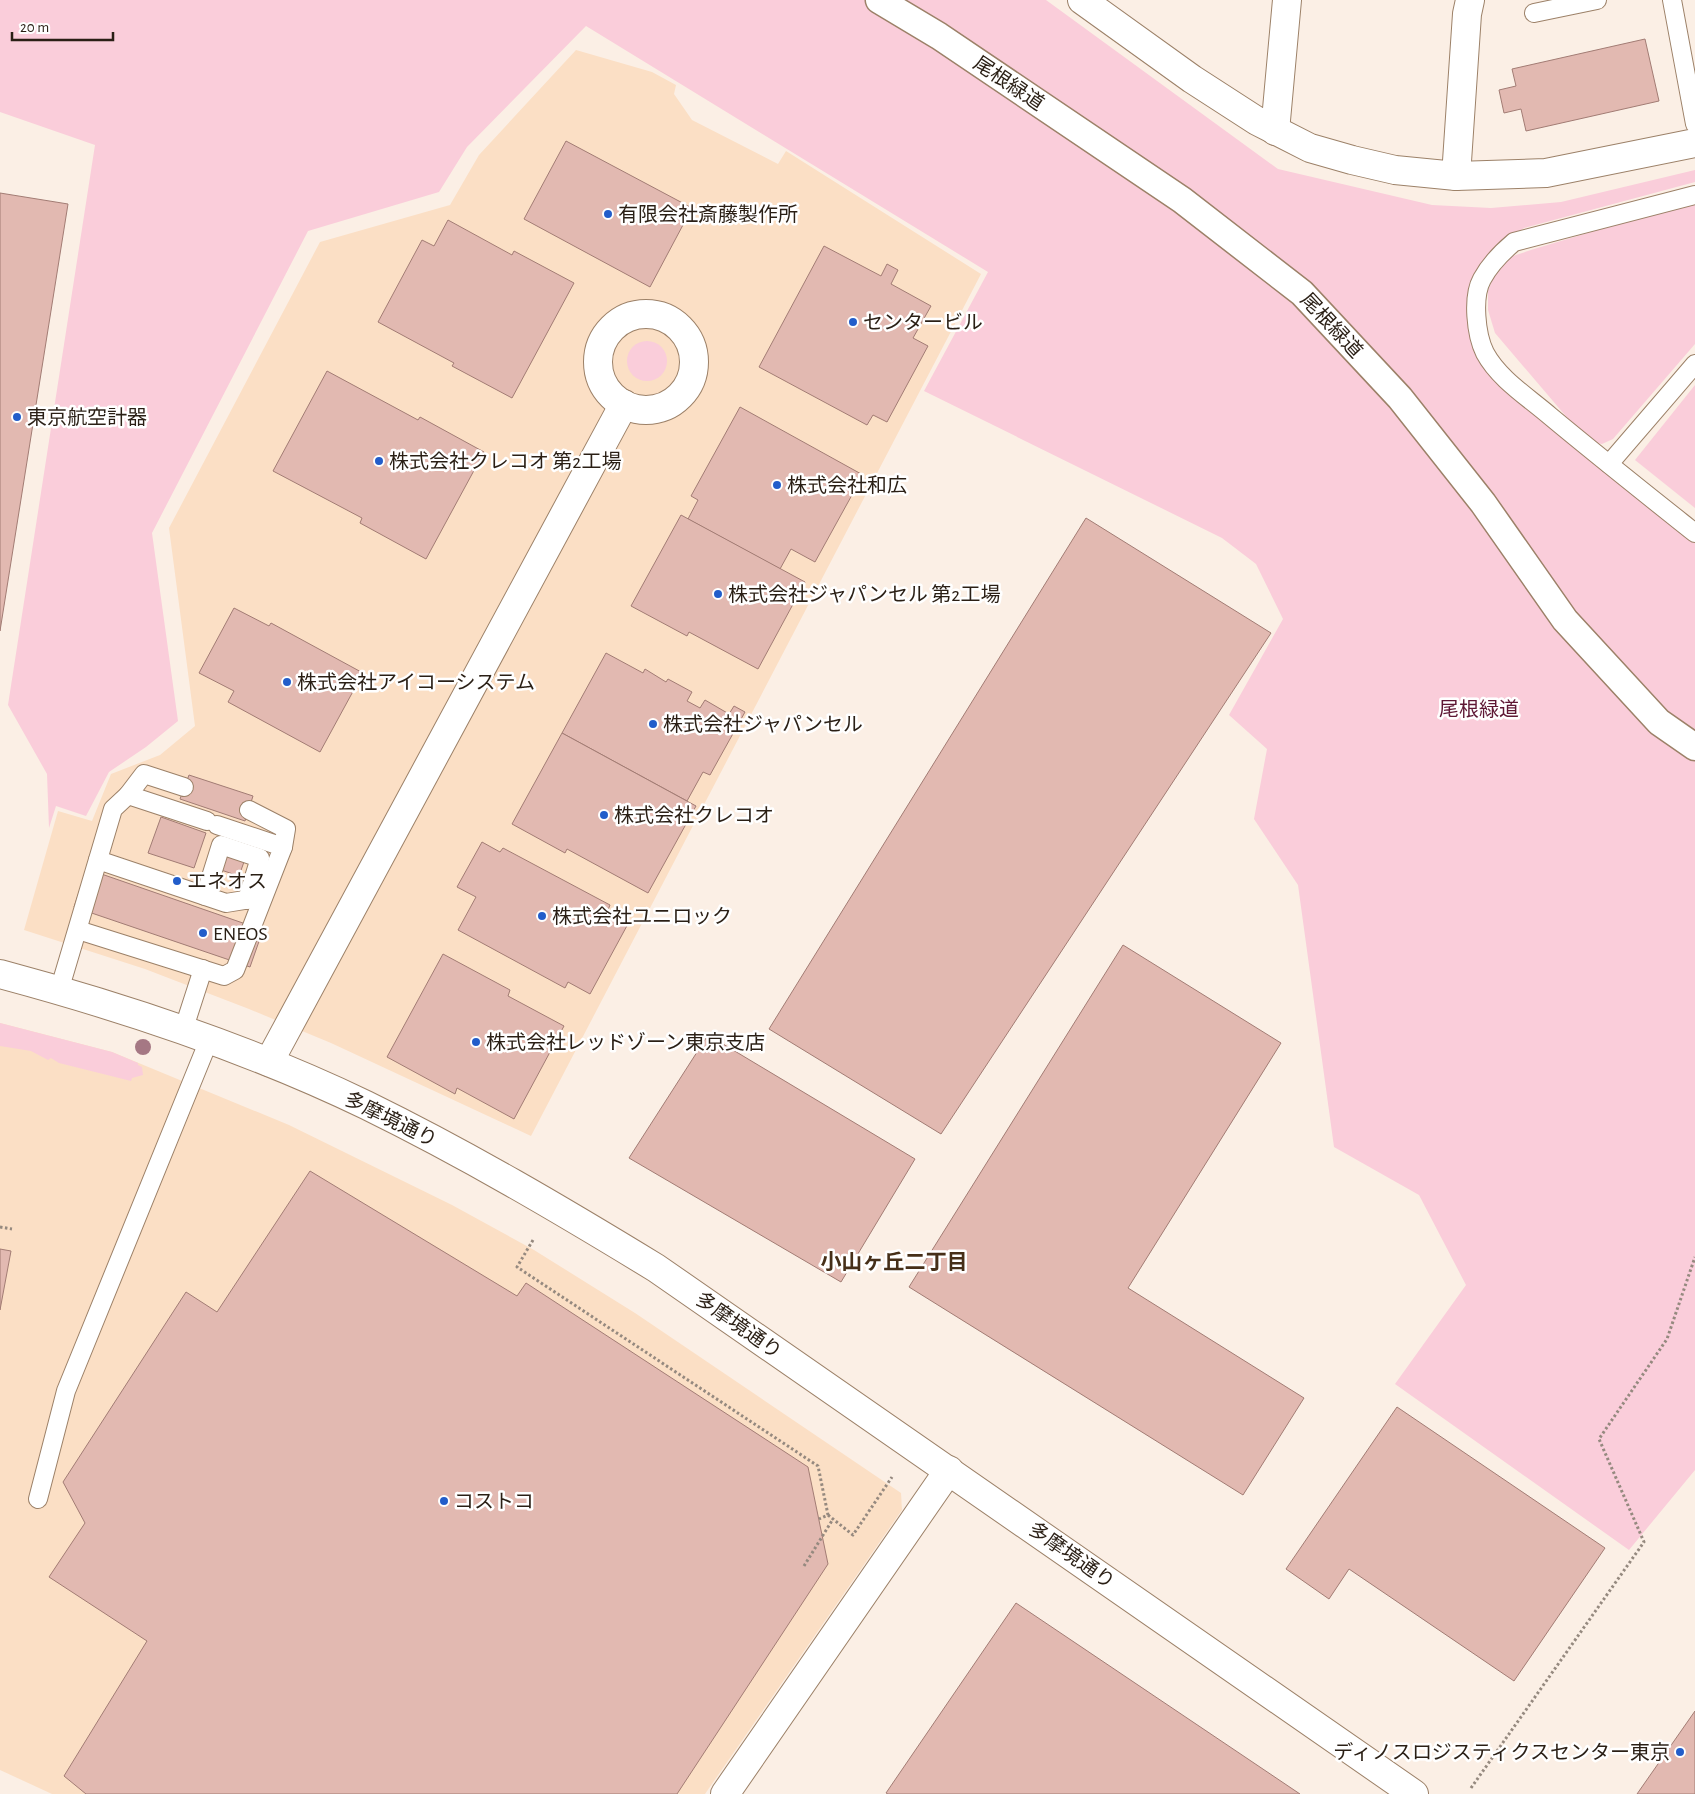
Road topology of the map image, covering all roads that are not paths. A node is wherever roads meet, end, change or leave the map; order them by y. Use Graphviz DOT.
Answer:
graph roads {
  1 [pos="880,0"];
  2 [pos="1082,0"];
  3 [pos="1287,0"];
  4 [pos="1470,0"];
  5 [pos="1597,0"];
  6 [pos="1672,0"];
  7 [pos="1534,13"];
  8 [pos="1695,124"];
  9 [pos="1275,131"];
  10 [pos="1695,143"];
  11 [pos="1456,176"];
  12 [pos="1695,195"];
  13 [pos="1695,364"];
  14 [pos="624,404"];
  15 [pos="1608,464"];
  16 [pos="1695,533"];
  17 [pos="1695,747"];
  18 [pos="184,787"];
  19 [pos="128,794"];
  20 [pos="249,810"];
  21 [pos="283,847"];
  22 [pos="98,860"];
  23 [pos="205,896"];
  24 [pos="254,898"];
  25 [pos="78,930"];
  26 [pos="203,970"];
  27 [pos="0,974"];
  28 [pos="59,991"];
  29 [pos="183,1032"];
  30 [pos="209,1040"];
  31 [pos="269,1062"];
  32 [pos="948,1470"];
  33 [pos="38,1499"];
  34 [pos="725,1794"];
  35 [pos="1414,1794"];
  1 -- 17 [label="street, 尾根緑道"];
  2 -- 9 [label="street"];
  3 -- 9 [label="street"];
  4 -- 11 [label="street"];
  5 -- 7 [label="lane"];
  6 -- 8 [label="lane"];
  9 -- 11 [label="street"];
  10 -- 11 [label="street"];
  12 -- 15 [label="lane"];
  13 -- 15 [label="lane"];
  14 -- 31 [label="street"];
  15 -- 16 [label="lane"];
  18 -- 19 [label="lane"];
  19 -- 21 [label="lane"];
  19 -- 22 [label="lane"];
  20 -- 21 [label="lane"];
  21 -- 24 [label="lane"];
  22 -- 23 [label="lane"];
  22 -- 25 [label="lane"];
  23 -- 24 [label="lane"];
  23 -- 24 [label="lane"];
  24 -- 26 [label="lane"];
  25 -- 26 [label="lane"];
  25 -- 28 [label="lane"];
  26 -- 29 [label="lane"];
  27 -- 28 [label="street, 多摩境通り"];
  28 -- 29 [label="street, 多摩境通り"];
  29 -- 30 [label="street, 多摩境通り"];
  30 -- 31 [label="street, 多摩境通り"];
  30 -- 33 [label="lane"];
  31 -- 32 [label="street, 多摩境通り"];
  32 -- 34 [label="street"];
  32 -- 35 [label="street, 多摩境通り"];
}
